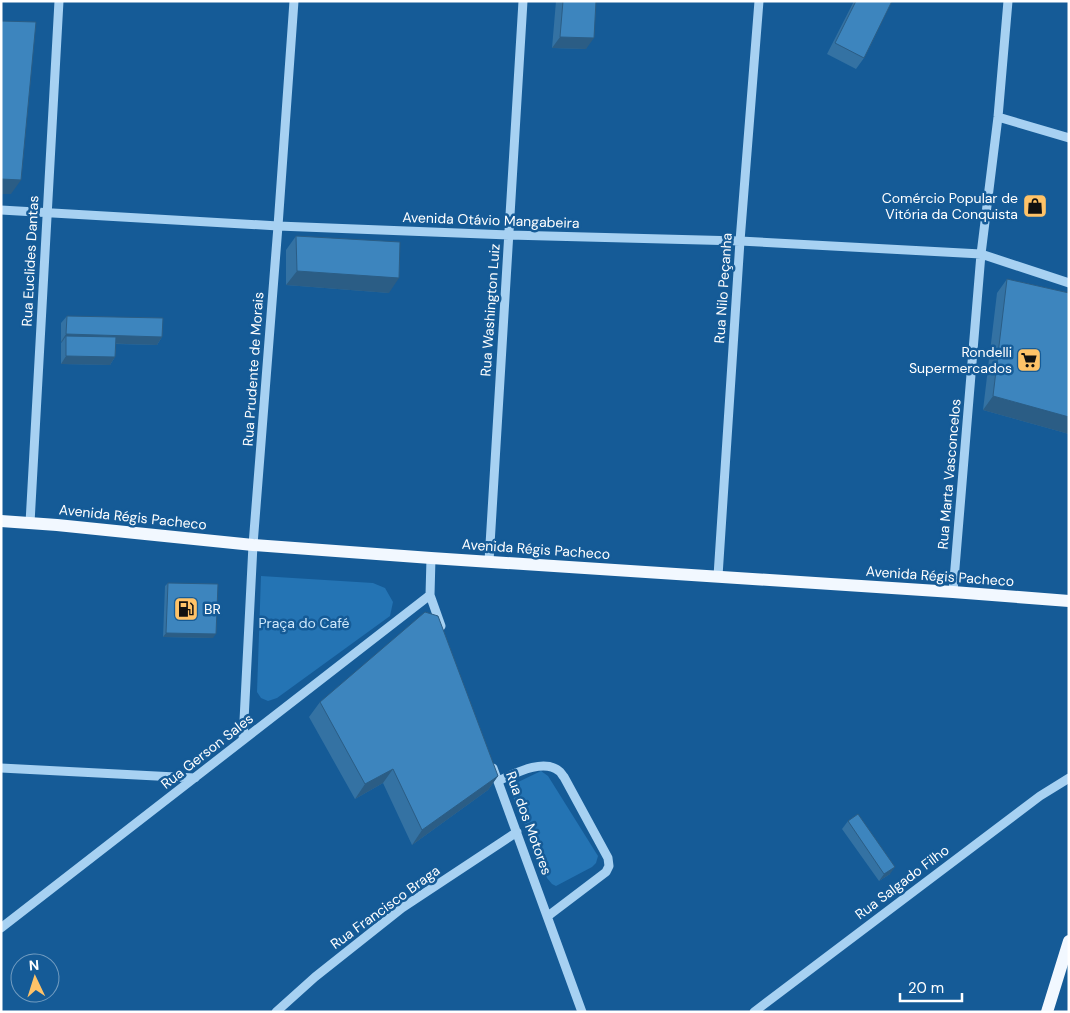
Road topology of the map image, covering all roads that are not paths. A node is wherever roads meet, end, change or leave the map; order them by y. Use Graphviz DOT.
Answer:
graph roads {
  1 [pos="59,1"];
  2 [pos="294,1"];
  3 [pos="523,1"];
  4 [pos="759,1"];
  5 [pos="1008,1"];
  6 [pos="998,117"];
  7 [pos="1069,138"];
  8 [pos="1,210"];
  9 [pos="47,212"];
  10 [pos="278,226"];
  11 [pos="509,236"];
  12 [pos="740,241"];
  13 [pos="981,254"];
  14 [pos="1069,282"];
  15 [pos="1,521"];
  16 [pos="30,523"];
  17 [pos="253,544"];
  18 [pos="431,558"];
  19 [pos="489,561"];
  20 [pos="718,576"];
  21 [pos="954,592"];
  22 [pos="430,596"];
  23 [pos="1069,601"];
  24 [pos="444,633"];
  25 [pos="243,740"];
  26 [pos="492,764"];
  27 [pos="1,768"];
  28 [pos="194,778"];
  29 [pos="1069,778"];
  30 [pos="498,781"];
  31 [pos="517,832"];
  32 [pos="548,916"];
  33 [pos="1,928"];
  34 [pos="1069,941"];
  35 [pos="276,1012"];
  36 [pos="582,1012"];
  37 [pos="754,1012"];
  38 [pos="1047,1012"];
  1 -- 9 [label="street, Rua Euclides Dantas"];
  2 -- 10 [label="street, Rua Prudente de Morais"];
  3 -- 11 [label="street, Rua Washington Luiz"];
  4 -- 12 [label="street, Rua Nilo Peçanha"];
  5 -- 6 [label="street, Rua Marta Vasconcelos"];
  6 -- 7 [label="street"];
  6 -- 13 [label="street, Rua Marta Vasconcelos"];
  8 -- 9 [label="street, Avenida Otávio Mangabeira"];
  9 -- 10 [label="street, Avenida Otávio Mangabeira"];
  9 -- 16 [label="street, Rua Euclides Dantas"];
  10 -- 11 [label="street, Avenida Otávio Mangabeira"];
  10 -- 17 [label="street, Rua Prudente de Morais"];
  11 -- 12 [label="street, Avenida Otávio Mangabeira"];
  11 -- 19 [label="street, Rua Washington Luiz"];
  12 -- 13 [label="street, Avenida Otávio Mangabeira"];
  12 -- 20 [label="street, Rua Nilo Peçanha"];
  13 -- 14 [label="street, Avenida Otávio Mangabeira"];
  13 -- 21 [label="street, Rua Marta Vasconcelos"];
  15 -- 16 [label="main road, Avenida Régis Pacheco"];
  16 -- 17 [label="main road, Avenida Régis Pacheco"];
  17 -- 18 [label="main road, Avenida Régis Pacheco"];
  17 -- 25 [label="street, Rua Prudente de Morais"];
  18 -- 19 [label="main road, Avenida Régis Pacheco"];
  18 -- 22 [label="street"];
  19 -- 20 [label="main road, Avenida Régis Pacheco"];
  20 -- 21 [label="main road, Avenida Régis Pacheco"];
  21 -- 23 [label="main road, Avenida Régis Pacheco"];
  22 -- 24 [label="street"];
  22 -- 25 [label="street, Rua Gerson Sales"];
  25 -- 28 [label="street, Rua Gerson Sales"];
  26 -- 30 [label="street, Rua dos Motores"];
  27 -- 28 [label="street"];
  28 -- 33 [label="street, Rua Gerson Sales"];
  29 -- 37 [label="street, Rua Salgado Filho"];
  30 -- 31 [label="street, Rua dos Motores"];
  30 -- 32 [label="street"];
  31 -- 32 [label="street, Rua dos Motores"];
  31 -- 35 [label="street, Rua Francisco Braga"];
  32 -- 36 [label="street, Rua dos Motores"];
  34 -- 38 [label="main road"];
}
